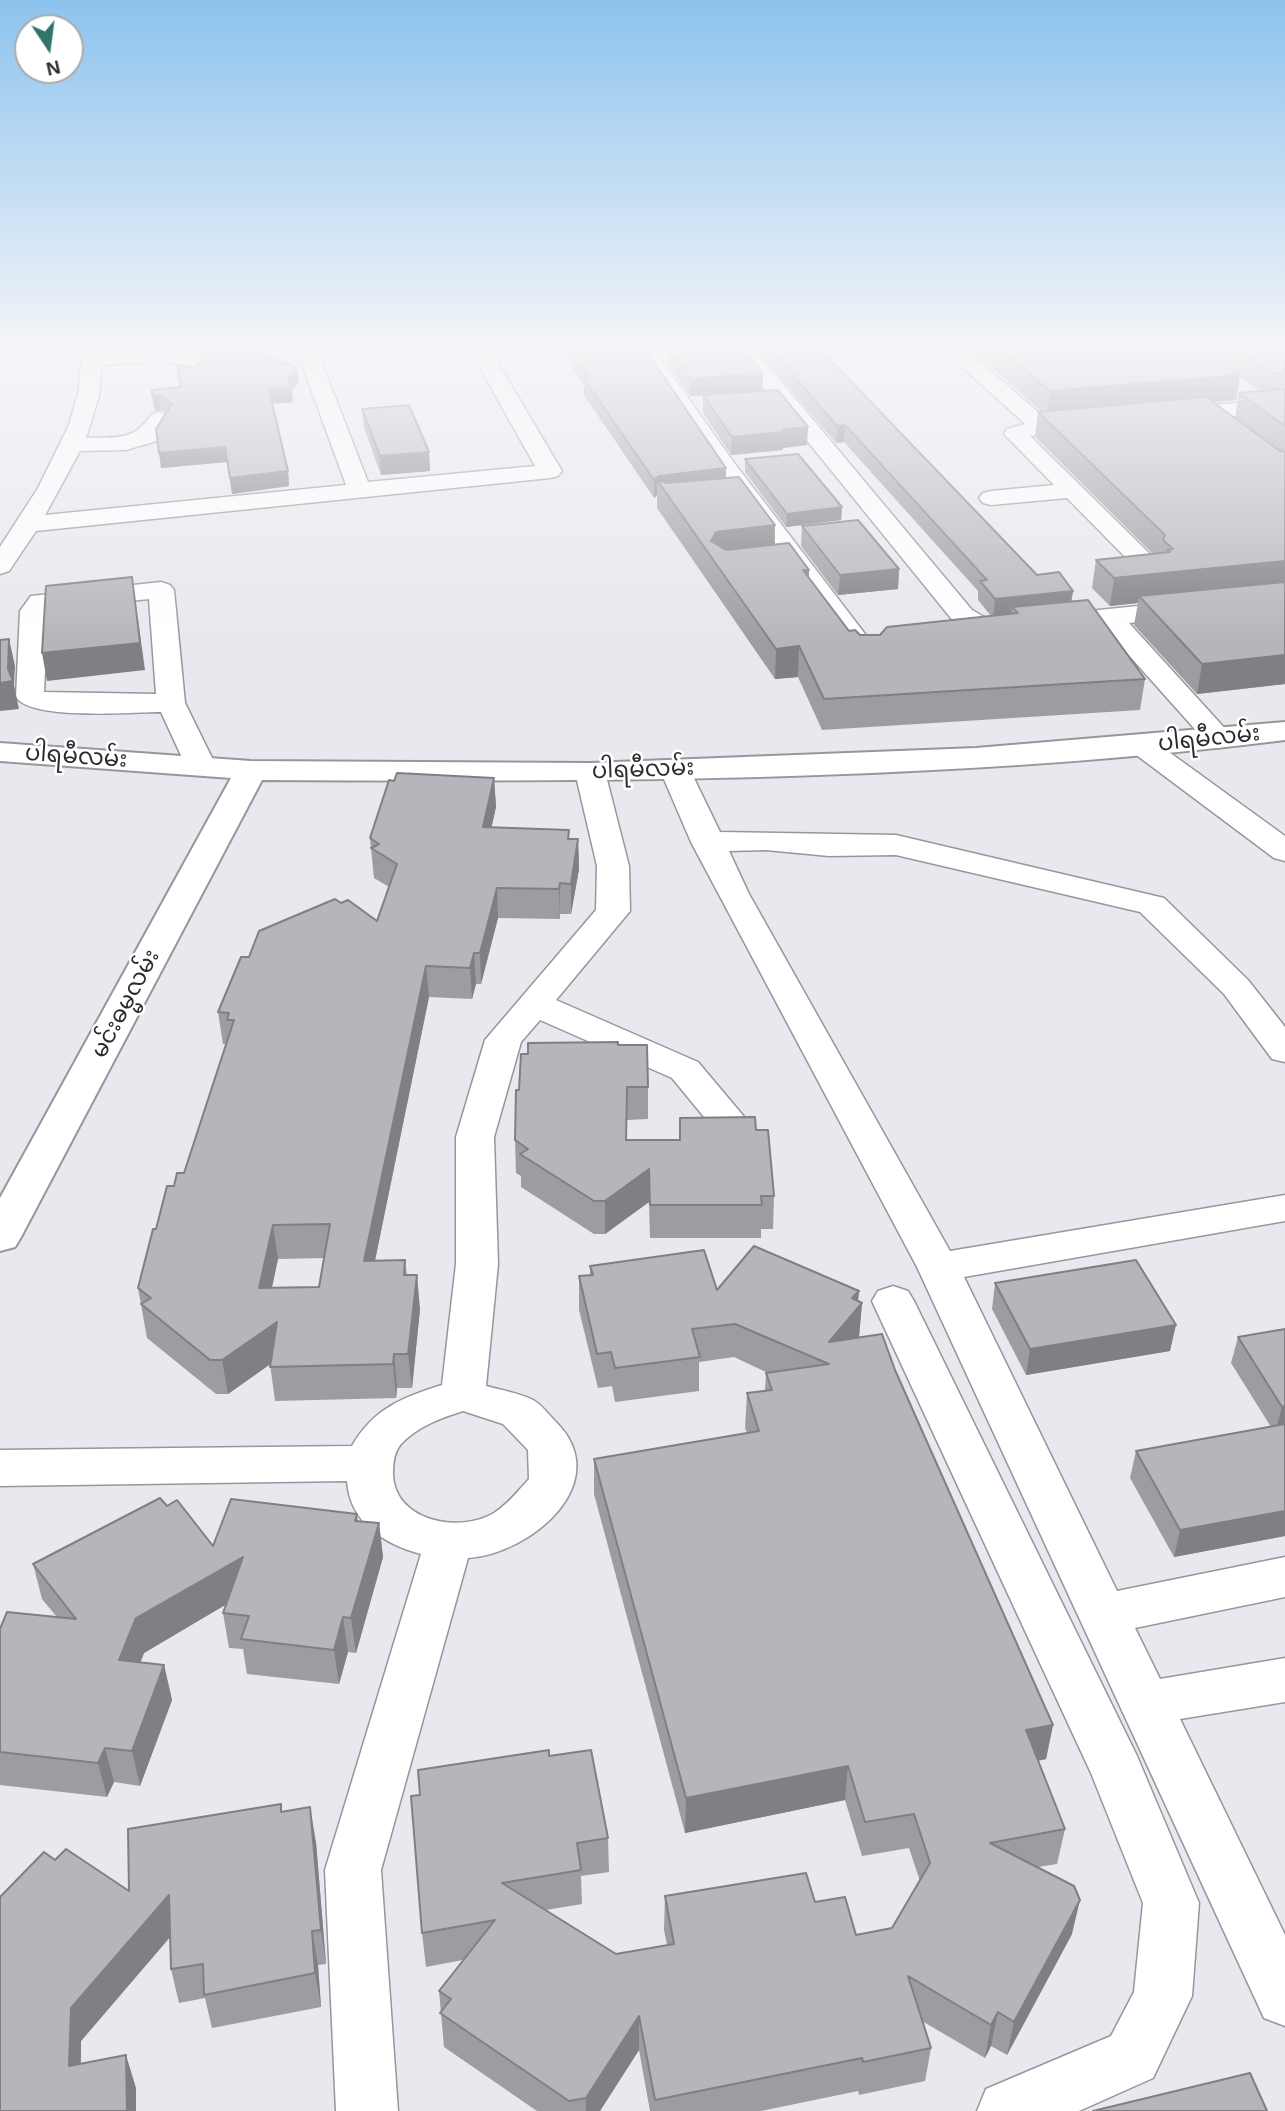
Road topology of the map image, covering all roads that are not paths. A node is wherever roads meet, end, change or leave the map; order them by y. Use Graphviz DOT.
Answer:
graph roads {
  1 [pos="71,447"];
  2 [pos="343,447"];
  3 [pos="536,447"];
  4 [pos="711,447"];
  5 [pos="821,447"];
  6 [pos="1027,447"];
  7 [pos="830,455"];
  8 [pos="803,457"];
  9 [pos="750,462"];
  10 [pos="724,465"];
  11 [pos="360,491"];
  12 [pos="1071,491"];
  13 [pos="746,494"];
  14 [pos="719,496"];
  15 [pos="991,498"];
  16 [pos="28,524"];
  17 [pos="889,526"];
  18 [pos="861,529"];
  19 [pos="806,535"];
  20 [pos="779,538"];
  21 [pos="1146,564"];
  22 [pos="0,566"];
  23 [pos="1285,599"];
  24 [pos="1110,618"];
  25 [pos="987,629"];
  26 [pos="948,632"];
  27 [pos="869,646"];
  28 [pos="171,703"];
  29 [pos="1285,731"];
  30 [pos="1219,739"];
  31 [pos="1141,745"];
  32 [pos="0,752"];
  33 [pos="200,764"];
  34 [pos="251,770"];
  35 [pos="675,770"];
  36 [pos="590,772"];
  37 [pos="707,842"];
  38 [pos="1285,851"];
  39 [pos="534,1004"];
  40 [pos="1285,1051"];
  41 [pos="732,1125"];
  42 [pos="1285,1208"];
  43 [pos="0,1237"];
  44 [pos="938,1267"];
  45 [pos="893,1301"];
  46 [pos="463,1395"];
  47 [pos="368,1463"];
  48 [pos="0,1468"];
  49 [pos="449,1542"];
  50 [pos="1285,1577"];
  51 [pos="1103,1614"];
  52 [pos="1285,1680"];
  53 [pos="1145,1703"];
  54 [pos="1282,1983"];
  55 [pos="368,2111"];
  56 [pos="1008,2111"];
  1 -- 16 [label="street"];
  2 -- 11 [label="street"];
  3 -- 11 [label="street"];
  4 -- 10 [label="street"];
  5 -- 7 [label="street"];
  6 -- 12 [label="street"];
  7 -- 8 [label="street"];
  7 -- 17 [label="street"];
  9 -- 10 [label="street"];
  10 -- 13 [label="street"];
  11 -- 16 [label="street"];
  12 -- 15 [label="street"];
  12 -- 21 [label="street"];
  13 -- 14 [label="street"];
  13 -- 20 [label="street"];
  16 -- 22 [label="street"];
  17 -- 18 [label="street"];
  17 -- 25 [label="street"];
  19 -- 20 [label="street"];
  20 -- 27 [label="street"];
  23 -- 24 [label="street"];
  24 -- 25 [label="street"];
  24 -- 30 [label="street"];
  25 -- 26 [label="street"];
  28 -- 28 [label="street"];
  28 -- 33 [label="street"];
  29 -- 30 [label="main road, ပါရမီလမ်း"];
  30 -- 31 [label="main road, ပါရမီလမ်း"];
  31 -- 35 [label="main road, ပါရမီလမ်း"];
  31 -- 38 [label="street"];
  32 -- 33 [label="main road, ပါရမီလမ်း"];
  33 -- 34 [label="main road, ပါရမီလမ်း"];
  34 -- 36 [label="main road, ပါရမီလမ်း"];
  34 -- 43 [label="main road, မင်းဓမ္မလမ်း"];
  35 -- 36 [label="main road, ပါရမီလမ်း"];
  35 -- 37 [label="street"];
  36 -- 39 [label="street"];
  37 -- 40 [label="street"];
  37 -- 44 [label="street"];
  39 -- 41 [label="street"];
  39 -- 46 [label="street"];
  42 -- 44 [label="street"];
  44 -- 51 [label="street"];
  45 -- 56 [label="street"];
  46 -- 47 [label="street"];
  46 -- 49 [label="street"];
  47 -- 48 [label="street"];
  47 -- 49 [label="street"];
  49 -- 55 [label="street"];
  50 -- 51 [label="street"];
  51 -- 53 [label="street"];
  52 -- 53 [label="street"];
  53 -- 54 [label="street"];
}
